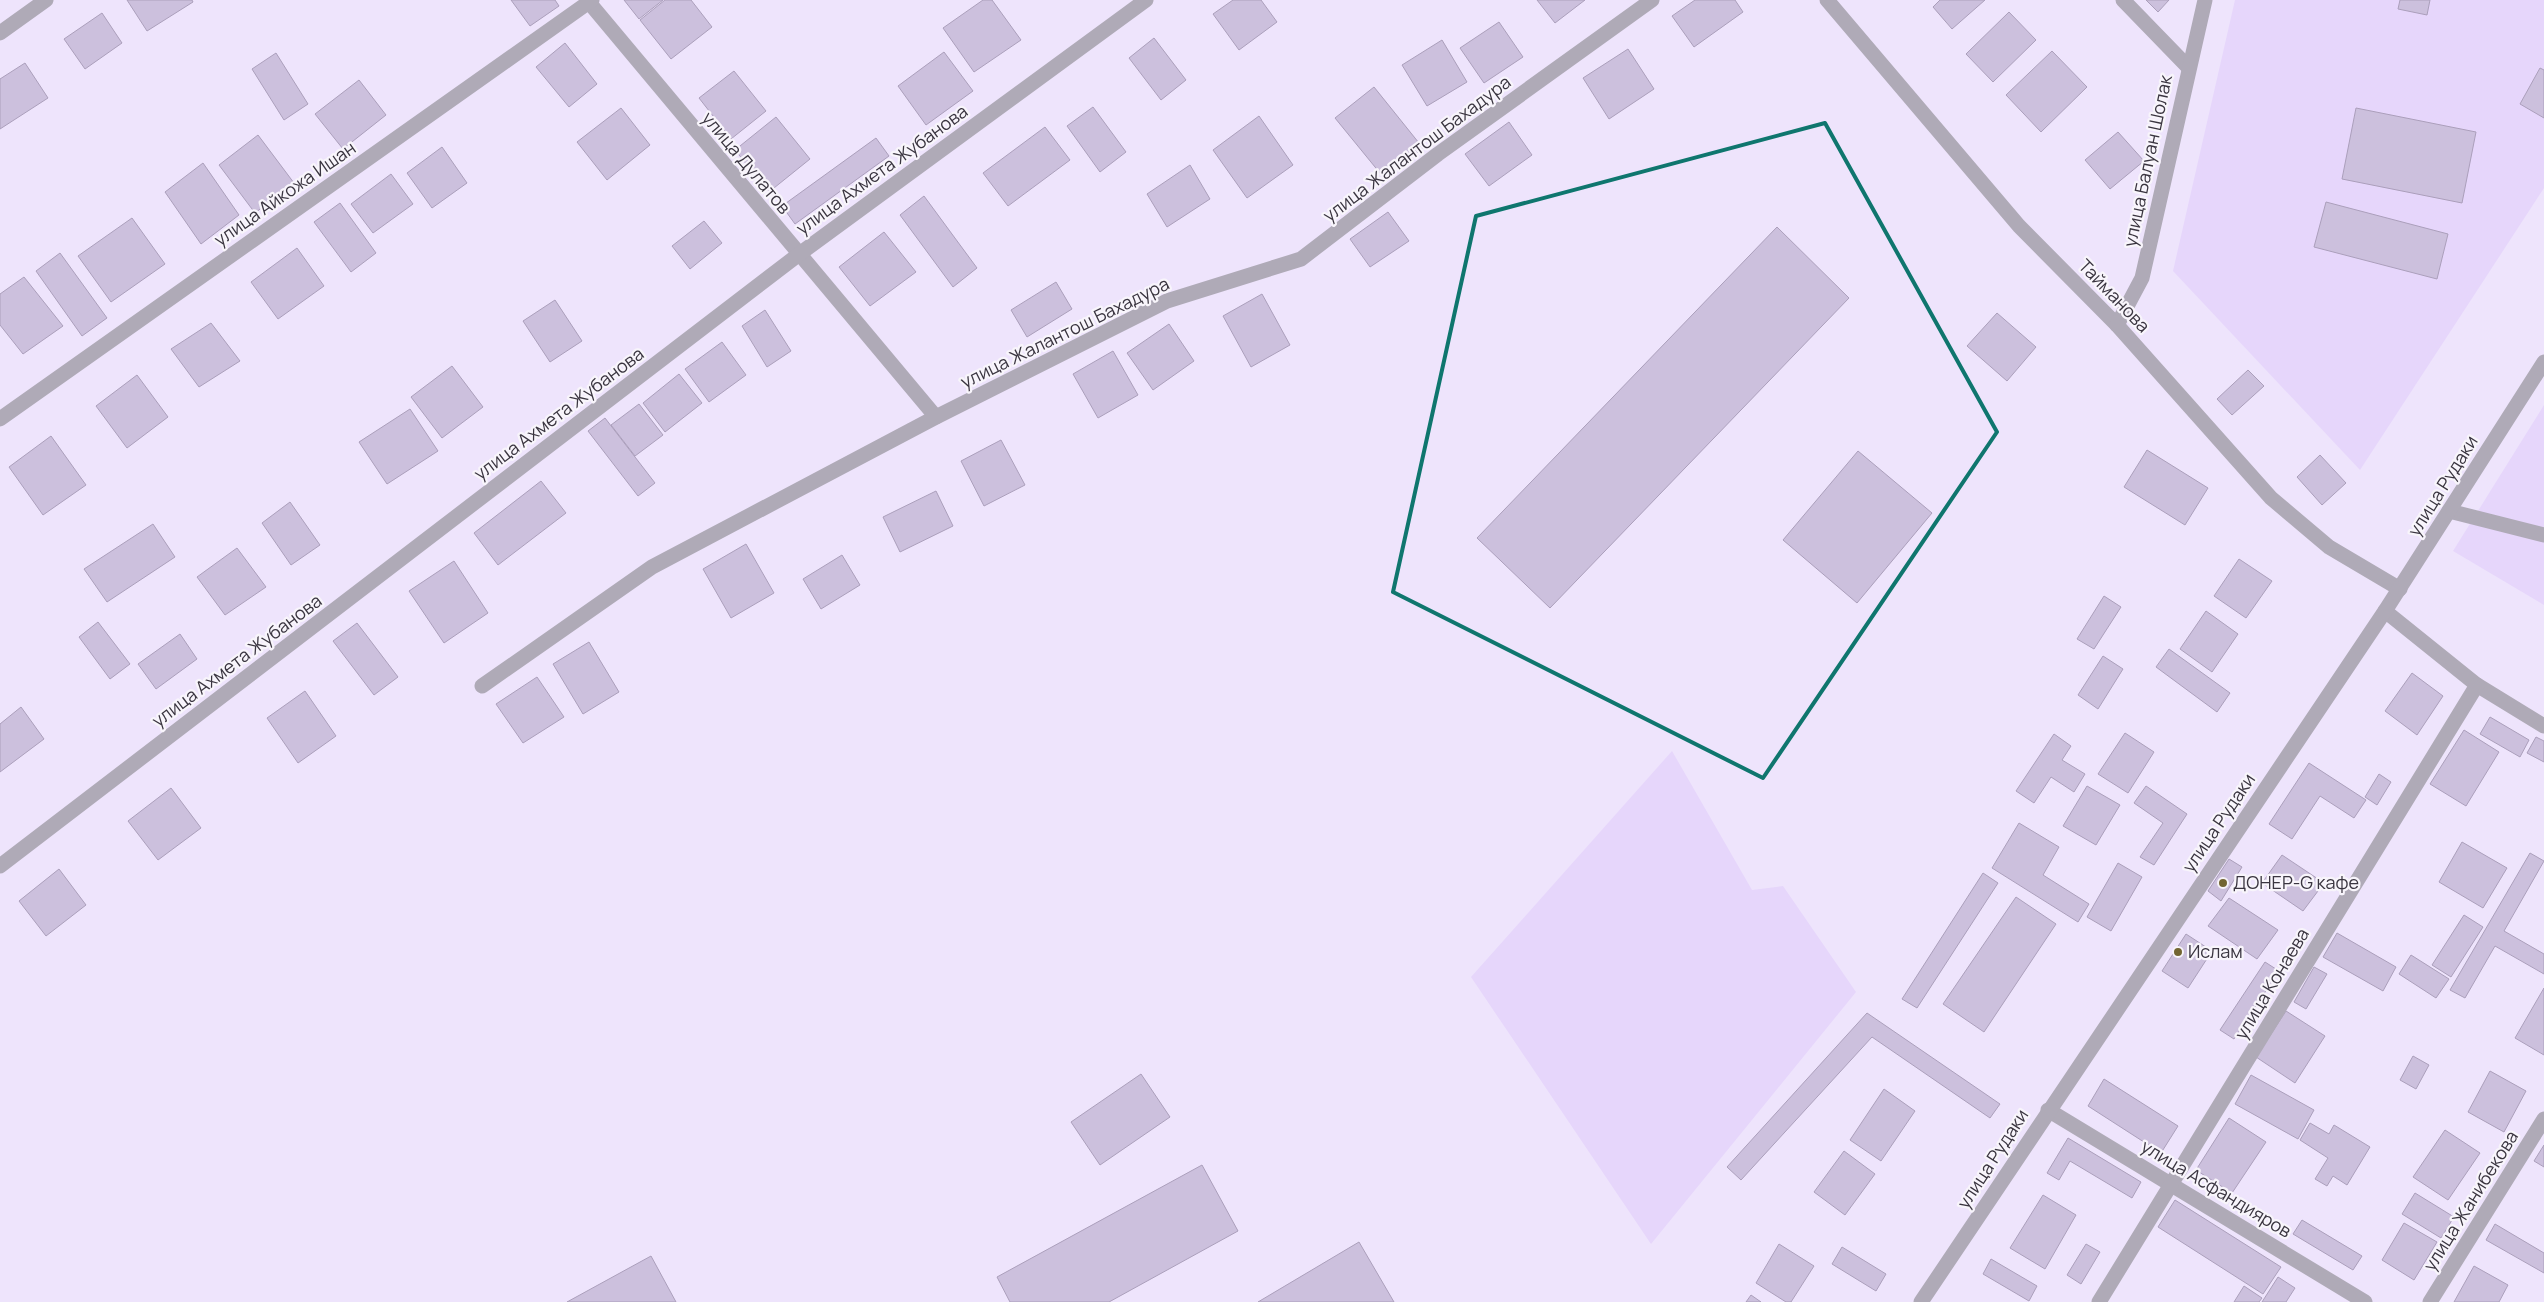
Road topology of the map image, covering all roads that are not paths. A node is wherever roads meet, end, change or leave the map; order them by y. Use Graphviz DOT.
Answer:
graph roads {
  1 [pos="46,0"];
  2 [pos="1146,0"];
  3 [pos="1652,0"];
  4 [pos="1827,0"];
  5 [pos="2123,0"];
  6 [pos="2205,0"];
  7 [pos="589,1"];
  8 [pos="0,33"];
  9 [pos="2188,67"];
  10 [pos="798,255"];
  11 [pos="2117,325"];
  12 [pos="2544,362"];
  13 [pos="936,417"];
  14 [pos="0,419"];
  15 [pos="2449,511"];
  16 [pos="2544,535"];
  17 [pos="2400,589"];
  18 [pos="2385,611"];
  19 [pos="2477,685"];
  20 [pos="482,686"];
  21 [pos="2544,726"];
  22 [pos="0,866"];
  23 [pos="2048,1110"];
  24 [pos="2544,1120"];
  25 [pos="2172,1184"];
  26 [pos="1921,1302"];
  27 [pos="2099,1302"];
  28 [pos="2365,1302"];
  29 [pos="2430,1302"];
  1 -- 8 [label="street"];
  2 -- 10 [label="street, улица Ахмета Жубанова"];
  3 -- 13 [label="street, улица Жалантош Бахадура"];
  4 -- 11 [label="street, Тайманова"];
  5 -- 9 [label="street"];
  6 -- 9 [label="street, улица Балуан Шолак"];
  7 -- 10 [label="street, улица Дулатов"];
  7 -- 14 [label="street, улица Айкожа Ишан"];
  9 -- 11 [label="street, улица Балуан Шолак"];
  10 -- 13 [label="street, улица Дулатов"];
  10 -- 22 [label="street, улица Ахмета Жубанова"];
  11 -- 17 [label="street, Тайманова"];
  12 -- 15 [label="street, улица Рудаки"];
  13 -- 20 [label="street, улица Жалантош Бахадура"];
  15 -- 16 [label="street"];
  15 -- 17 [label="street, улица Рудаки"];
  17 -- 18 [label="street, улица Рудаки"];
  18 -- 19 [label="street"];
  18 -- 23 [label="street, улица Рудаки"];
  19 -- 21 [label="street"];
  19 -- 25 [label="street, улица Конаева"];
  23 -- 25 [label="street, улица Асфандияров"];
  23 -- 26 [label="street, улица Рудаки"];
  24 -- 29 [label="street, улица Жанибекова"];
  25 -- 27 [label="street, улица Конаева"];
  25 -- 28 [label="street, улица Асфандияров"];
}
